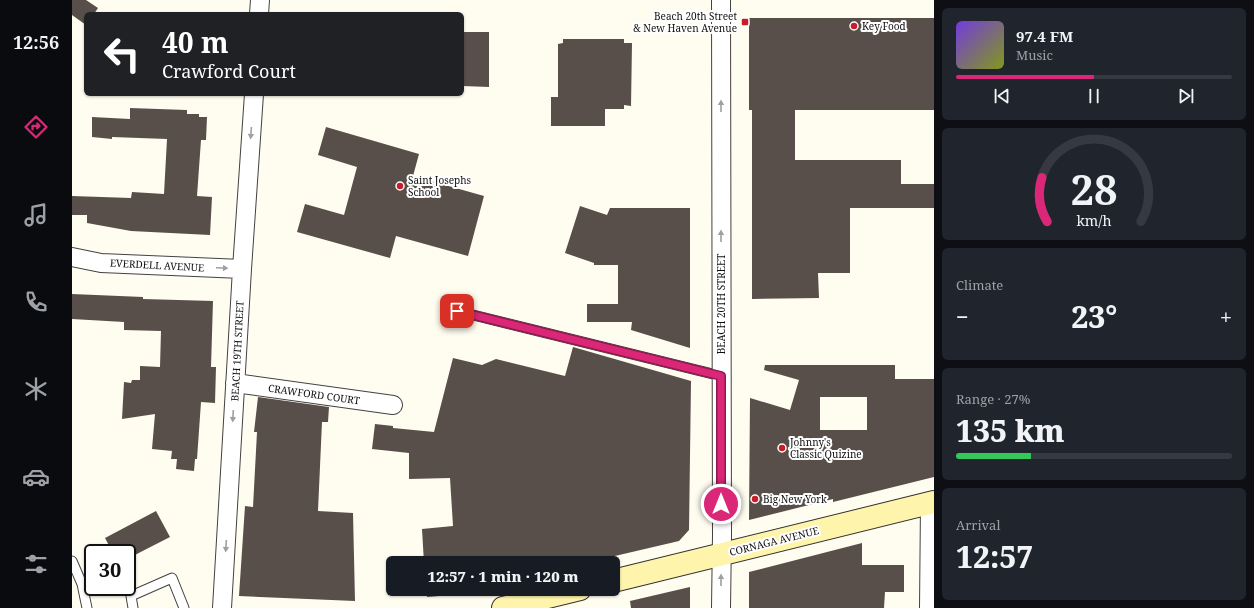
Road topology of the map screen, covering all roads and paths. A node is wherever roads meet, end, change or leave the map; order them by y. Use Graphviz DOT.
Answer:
graph roads {
  1 [pos="260,0"];
  2 [pos="721,0"];
  3 [pos="259,12"];
  4 [pos="254,96"];
  5 [pos="72,257"];
  6 [pos="242,269"];
  7 [pos="457,311"];
  8 [pos="721,376"];
  9 [pos="235,383"];
  10 [pos="393,405"];
  11 [pos="932,502"];
  12 [pos="721,555"];
  13 [pos="72,561"];
  14 [pos="620,579"];
  15 [pos="552,596"];
  16 [pos="87,608"];
  17 [pos="132,608"];
  18 [pos="184,608"];
  19 [pos="222,608"];
  20 [pos="503,608"];
  21 [pos="721,608"];
  22 [pos="929,608"];
  1 -- 3 [label="street"];
  8 -- 2 [label="street, BEACH 20TH STREET, one-way"];
  4 -- 6 [label="street, BEACH 19TH STREET, one-way"];
  5 -- 6 [label="street, EVERDELL AVENUE, one-way"];
  6 -- 9 [label="street, BEACH 19TH STREET"];
  7 -- 8 [label="lane"];
  8 -- 12 [label="street, BEACH 20TH STREET"];
  9 -- 10 [label="street, CRAWFORD COURT"];
  9 -- 19 [label="street, BEACH 19TH STREET, one-way"];
  11 -- 12 [label="street, CORNAGA AVENUE"];
  11 -- 22 [label="street"];
  12 -- 14 [label="street, CORNAGA AVENUE"];
  21 -- 12 [label="street, BEACH 20TH STREET, one-way"];
  13 -- 16 [label="lane"];
  15 -- 20 [label="street"];
  17 -- 18 [label="lane"];
}
